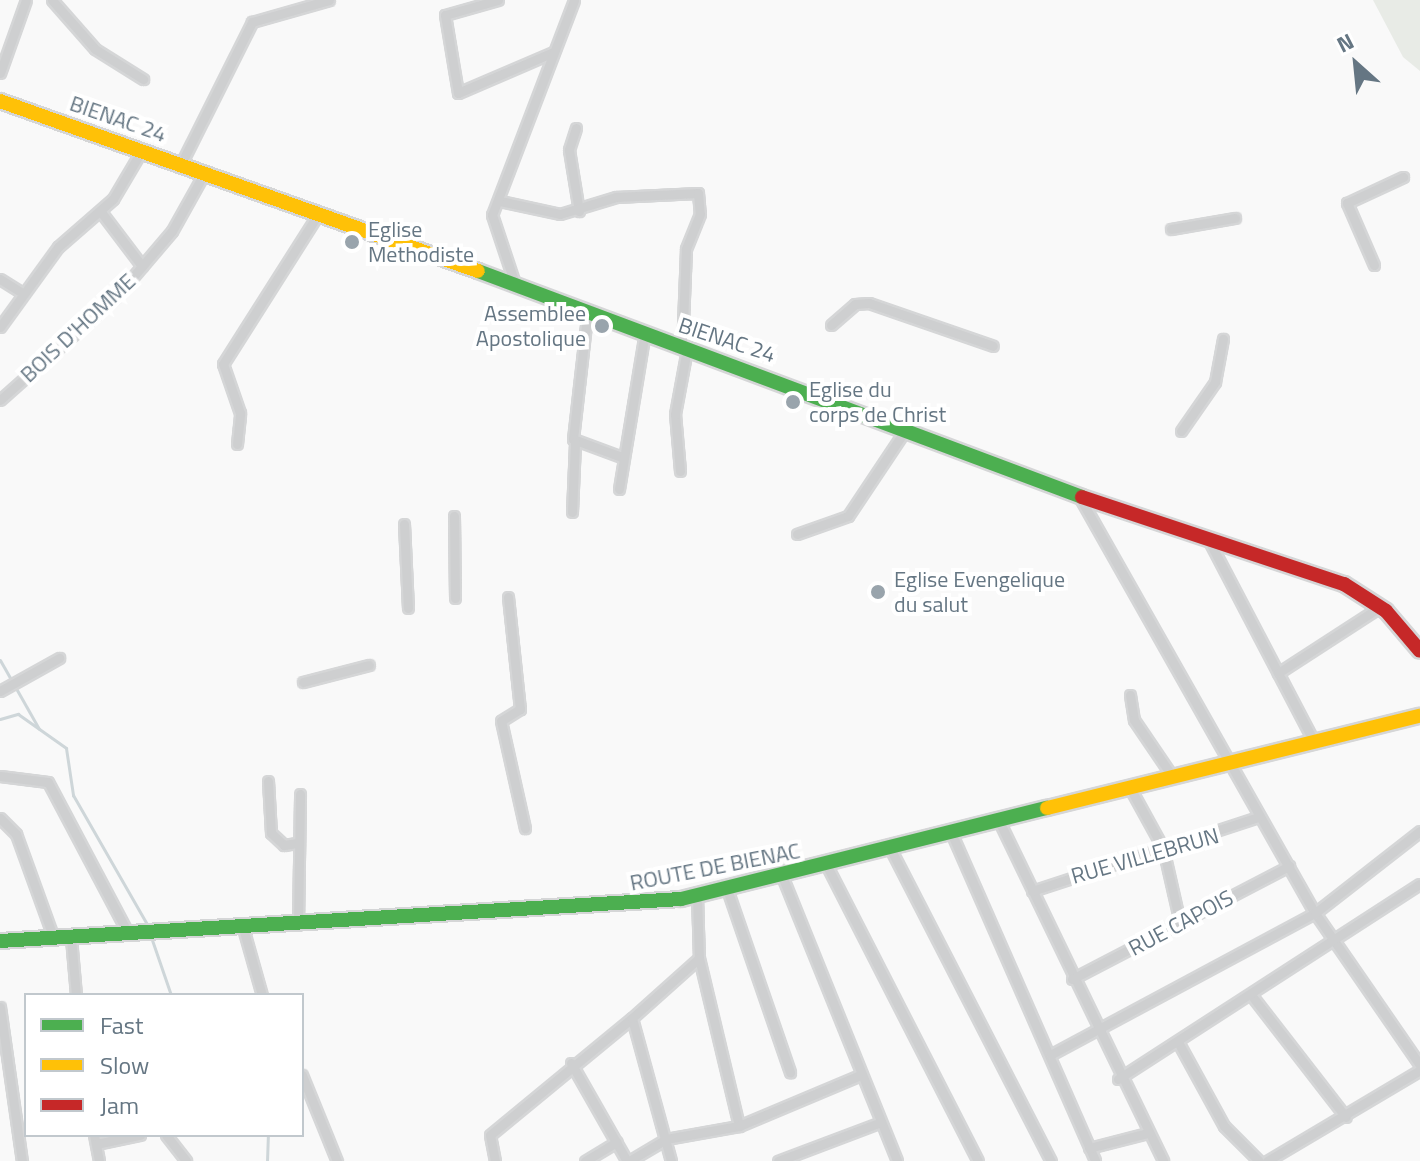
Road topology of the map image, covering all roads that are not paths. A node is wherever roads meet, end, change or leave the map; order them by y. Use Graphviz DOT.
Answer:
graph roads {
  1 [pos="26,0"];
  2 [pos="52,0"];
  3 [pos="329,0"];
  4 [pos="498,0"];
  5 [pos="574,0"];
  6 [pos="5,44"];
  7 [pos="553,52"];
  8 [pos="0,73"];
  9 [pos="143,79"];
  10 [pos="0,101"];
  11 [pos="576,128"];
  12 [pos="142,150"];
  13 [pos="181,164"];
  14 [pos="205,172"];
  15 [pos="1403,177"];
  16 [pos="500,201"];
  17 [pos="579,211"];
  18 [pos="101,212"];
  19 [pos="319,213"];
  20 [pos="1235,218"];
  21 [pos="1171,229"];
  22 [pos="1374,265"];
  23 [pos="142,266"];
  24 [pos="0,279"];
  25 [pos="515,284"];
  26 [pos="21,292"];
  27 [pos="587,316"];
  28 [pos="831,325"];
  29 [pos="0,327"];
  30 [pos="644,338"];
  31 [pos="1223,339"];
  32 [pos="993,346"];
  33 [pos="684,348"];
  34 [pos="0,400"];
  35 [pos="1181,431"];
  36 [pos="904,432"];
  37 [pos="575,442"];
  38 [pos="237,444"];
  39 [pos="624,458"];
  40 [pos="680,471"];
  41 [pos="619,489"];
  42 [pos="1080,498"];
  43 [pos="572,512"];
  44 [pos="454,516"];
  45 [pos="404,524"];
  46 [pos="797,534"];
  47 [pos="1208,539"];
  48 [pos="508,597"];
  49 [pos="455,598"];
  50 [pos="1380,607"];
  51 [pos="408,608"];
  52 [pos="1420,651"];
  53 [pos="59,658"];
  54 [pos="369,665"];
  55 [pos="1278,673"];
  56 [pos="303,682"];
  57 [pos="0,691"];
  58 [pos="1130,695"];
  59 [pos="1420,716"];
  60 [pos="1314,742"];
  61 [pos="1228,763"];
  62 [pos="0,776"];
  63 [pos="1172,776"];
  64 [pos="268,781"];
  65 [pos="1130,788"];
  66 [pos="300,794"];
  67 [pos="1258,817"];
  68 [pos="0,818"];
  69 [pos="998,819"];
  70 [pos="525,828"];
  71 [pos="950,830"];
  72 [pos="1420,831"];
  73 [pos="297,843"];
  74 [pos="1163,848"];
  75 [pos="891,850"];
  76 [pos="1289,866"];
  77 [pos="828,868"];
  78 [pos="782,876"];
  79 [pos="1420,884"];
  80 [pos="727,889"];
  81 [pos="1032,891"];
  82 [pos="697,896"];
  83 [pos="1315,913"];
  84 [pos="1180,923"];
  85 [pos="298,925"];
  86 [pos="243,928"];
  87 [pos="134,935"];
  88 [pos="71,938"];
  89 [pos="54,939"];
  90 [pos="0,941"];
  91 [pos="1337,941"];
  92 [pos="699,958"];
  93 [pos="1072,979"];
  94 [pos="76,993"];
  95 [pos="261,993"];
  96 [pos="1252,996"];
  97 [pos="0,1007"];
  98 [pos="632,1018"];
  99 [pos="1098,1034"];
  100 [pos="1178,1042"];
  101 [pos="1050,1055"];
  102 [pos="571,1063"];
  103 [pos="1420,1068"];
  104 [pos="790,1072"];
  105 [pos="858,1076"];
  106 [pos="1118,1079"];
  107 [pos="304,1080"];
  108 [pos="1346,1117"];
  109 [pos="881,1122"];
  110 [pos="739,1126"];
  111 [pos="1148,1133"];
  112 [pos="118,1137"];
  113 [pos="168,1137"];
  114 [pos="95,1139"];
  115 [pos="666,1139"];
  116 [pos="617,1142"];
  117 [pos="1089,1148"];
  118 [pos="22,1161"];
  119 [pos="99,1161"];
  120 [pos="186,1161"];
  121 [pos="337,1161"];
  122 [pos="495,1161"];
  123 [pos="585,1161"];
  124 [pos="628,1161"];
  125 [pos="671,1161"];
  126 [pos="778,1161"];
  127 [pos="897,1161"];
  128 [pos="978,1161"];
  129 [pos="1051,1161"];
  130 [pos="1095,1161"];
  131 [pos="1163,1161"];
  132 [pos="1259,1161"];
  133 [pos="1267,1161"];
  1 -- 6 [label="street"];
  2 -- 9 [label="street"];
  3 -- 13 [label="street"];
  4 -- 7 [label="street"];
  5 -- 7 [label="street"];
  6 -- 8 [label="street"];
  7 -- 16 [label="street"];
  10 -- 12 [label="street, BIENAC 24"];
  11 -- 17 [label="street"];
  12 -- 13 [label="street, BIENAC 24"];
  12 -- 18 [label="street"];
  13 -- 14 [label="street, BIENAC 24"];
  14 -- 19 [label="street, BIENAC 24"];
  14 -- 23 [label="street, BOIS D'HOMME"];
  15 -- 22 [label="street"];
  16 -- 17 [label="street"];
  16 -- 25 [label="street"];
  17 -- 33 [label="street"];
  18 -- 23 [label="street"];
  18 -- 26 [label="street"];
  19 -- 25 [label="street, BIENAC 24"];
  19 -- 38 [label="street"];
  20 -- 21 [label="street"];
  23 -- 34 [label="street, BOIS D'HOMME"];
  24 -- 26 [label="street"];
  25 -- 27 [label="street, BIENAC 24"];
  26 -- 29 [label="street"];
  27 -- 30 [label="street, BIENAC 24"];
  27 -- 37 [label="street"];
  28 -- 32 [label="street"];
  30 -- 33 [label="street, BIENAC 24"];
  30 -- 39 [label="street"];
  31 -- 35 [label="street"];
  33 -- 36 [label="street, BIENAC 24"];
  33 -- 40 [label="street"];
  36 -- 42 [label="street, BIENAC 24"];
  36 -- 46 [label="street"];
  37 -- 39 [label="street"];
  37 -- 43 [label="street"];
  39 -- 41 [label="street"];
  42 -- 47 [label="street, BIENAC 24"];
  42 -- 61 [label="street"];
  44 -- 49 [label="street"];
  45 -- 51 [label="street"];
  47 -- 50 [label="street, BIENAC 24"];
  47 -- 55 [label="street"];
  48 -- 70 [label="street"];
  50 -- 52 [label="street, BIENAC 24"];
  50 -- 55 [label="street"];
  53 -- 57 [label="street"];
  54 -- 56 [label="street"];
  55 -- 60 [label="street"];
  58 -- 63 [label="street"];
  59 -- 60 [label="street, ROUTE DE BIENAC"];
  60 -- 61 [label="street, ROUTE DE BIENAC"];
  61 -- 63 [label="street, ROUTE DE BIENAC"];
  61 -- 67 [label="street"];
  62 -- 87 [label="street"];
  63 -- 65 [label="street, ROUTE DE BIENAC"];
  64 -- 73 [label="street"];
  65 -- 69 [label="street, ROUTE DE BIENAC"];
  65 -- 74 [label="street"];
  66 -- 73 [label="street"];
  67 -- 74 [label="street, RUE VILLEBRUN"];
  67 -- 76 [label="street"];
  68 -- 89 [label="street"];
  69 -- 71 [label="street, ROUTE DE BIENAC"];
  69 -- 81 [label="street"];
  71 -- 75 [label="street, ROUTE DE BIENAC"];
  71 -- 101 [label="street"];
  72 -- 83 [label="street"];
  73 -- 85 [label="street"];
  74 -- 81 [label="street, RUE VILLEBRUN"];
  74 -- 84 [label="street"];
  75 -- 77 [label="street, ROUTE DE BIENAC"];
  75 -- 129 [label="street"];
  76 -- 83 [label="street"];
  76 -- 84 [label="street, RUE CAPOIS"];
  77 -- 78 [label="street, ROUTE DE BIENAC"];
  77 -- 128 [label="street"];
  78 -- 80 [label="street, ROUTE DE BIENAC"];
  78 -- 105 [label="street"];
  79 -- 91 [label="street"];
  80 -- 82 [label="street, ROUTE DE BIENAC"];
  80 -- 104 [label="street"];
  81 -- 93 [label="street"];
  82 -- 85 [label="street, ROUTE DE BIENAC"];
  82 -- 92 [label="street"];
  83 -- 91 [label="street"];
  83 -- 99 [label="street"];
  84 -- 93 [label="street, RUE CAPOIS"];
  85 -- 86 [label="street, ROUTE DE BIENAC"];
  86 -- 87 [label="street, ROUTE DE BIENAC"];
  86 -- 95 [label="street"];
  87 -- 88 [label="street, ROUTE DE BIENAC"];
  88 -- 89 [label="street, ROUTE DE BIENAC"];
  88 -- 94 [label="street"];
  89 -- 90 [label="street, ROUTE DE BIENAC"];
  91 -- 96 [label="street"];
  91 -- 103 [label="street"];
  92 -- 98 [label="street"];
  92 -- 110 [label="street"];
  93 -- 99 [label="street"];
  96 -- 100 [label="street"];
  96 -- 108 [label="street"];
  97 -- 118 [label="street"];
  98 -- 102 [label="street"];
  98 -- 115 [label="street"];
  99 -- 101 [label="street"];
  99 -- 106 [label="street"];
  100 -- 106 [label="street"];
  100 -- 132 [label="street"];
  101 -- 117 [label="street"];
  102 -- 116 [label="street"];
  102 -- 122 [label="street"];
  103 -- 108 [label="street"];
  105 -- 109 [label="street"];
  105 -- 110 [label="street"];
  106 -- 111 [label="street"];
  107 -- 121 [label="street"];
  108 -- 133 [label="street"];
  109 -- 126 [label="street"];
  109 -- 127 [label="street"];
  110 -- 115 [label="street"];
  111 -- 117 [label="street"];
  111 -- 131 [label="street"];
  112 -- 114 [label="street"];
  113 -- 120 [label="street"];
  114 -- 119 [label="street"];
  115 -- 124 [label="street"];
  115 -- 125 [label="street"];
  116 -- 123 [label="street"];
  116 -- 124 [label="street"];
  117 -- 130 [label="street"];
}
